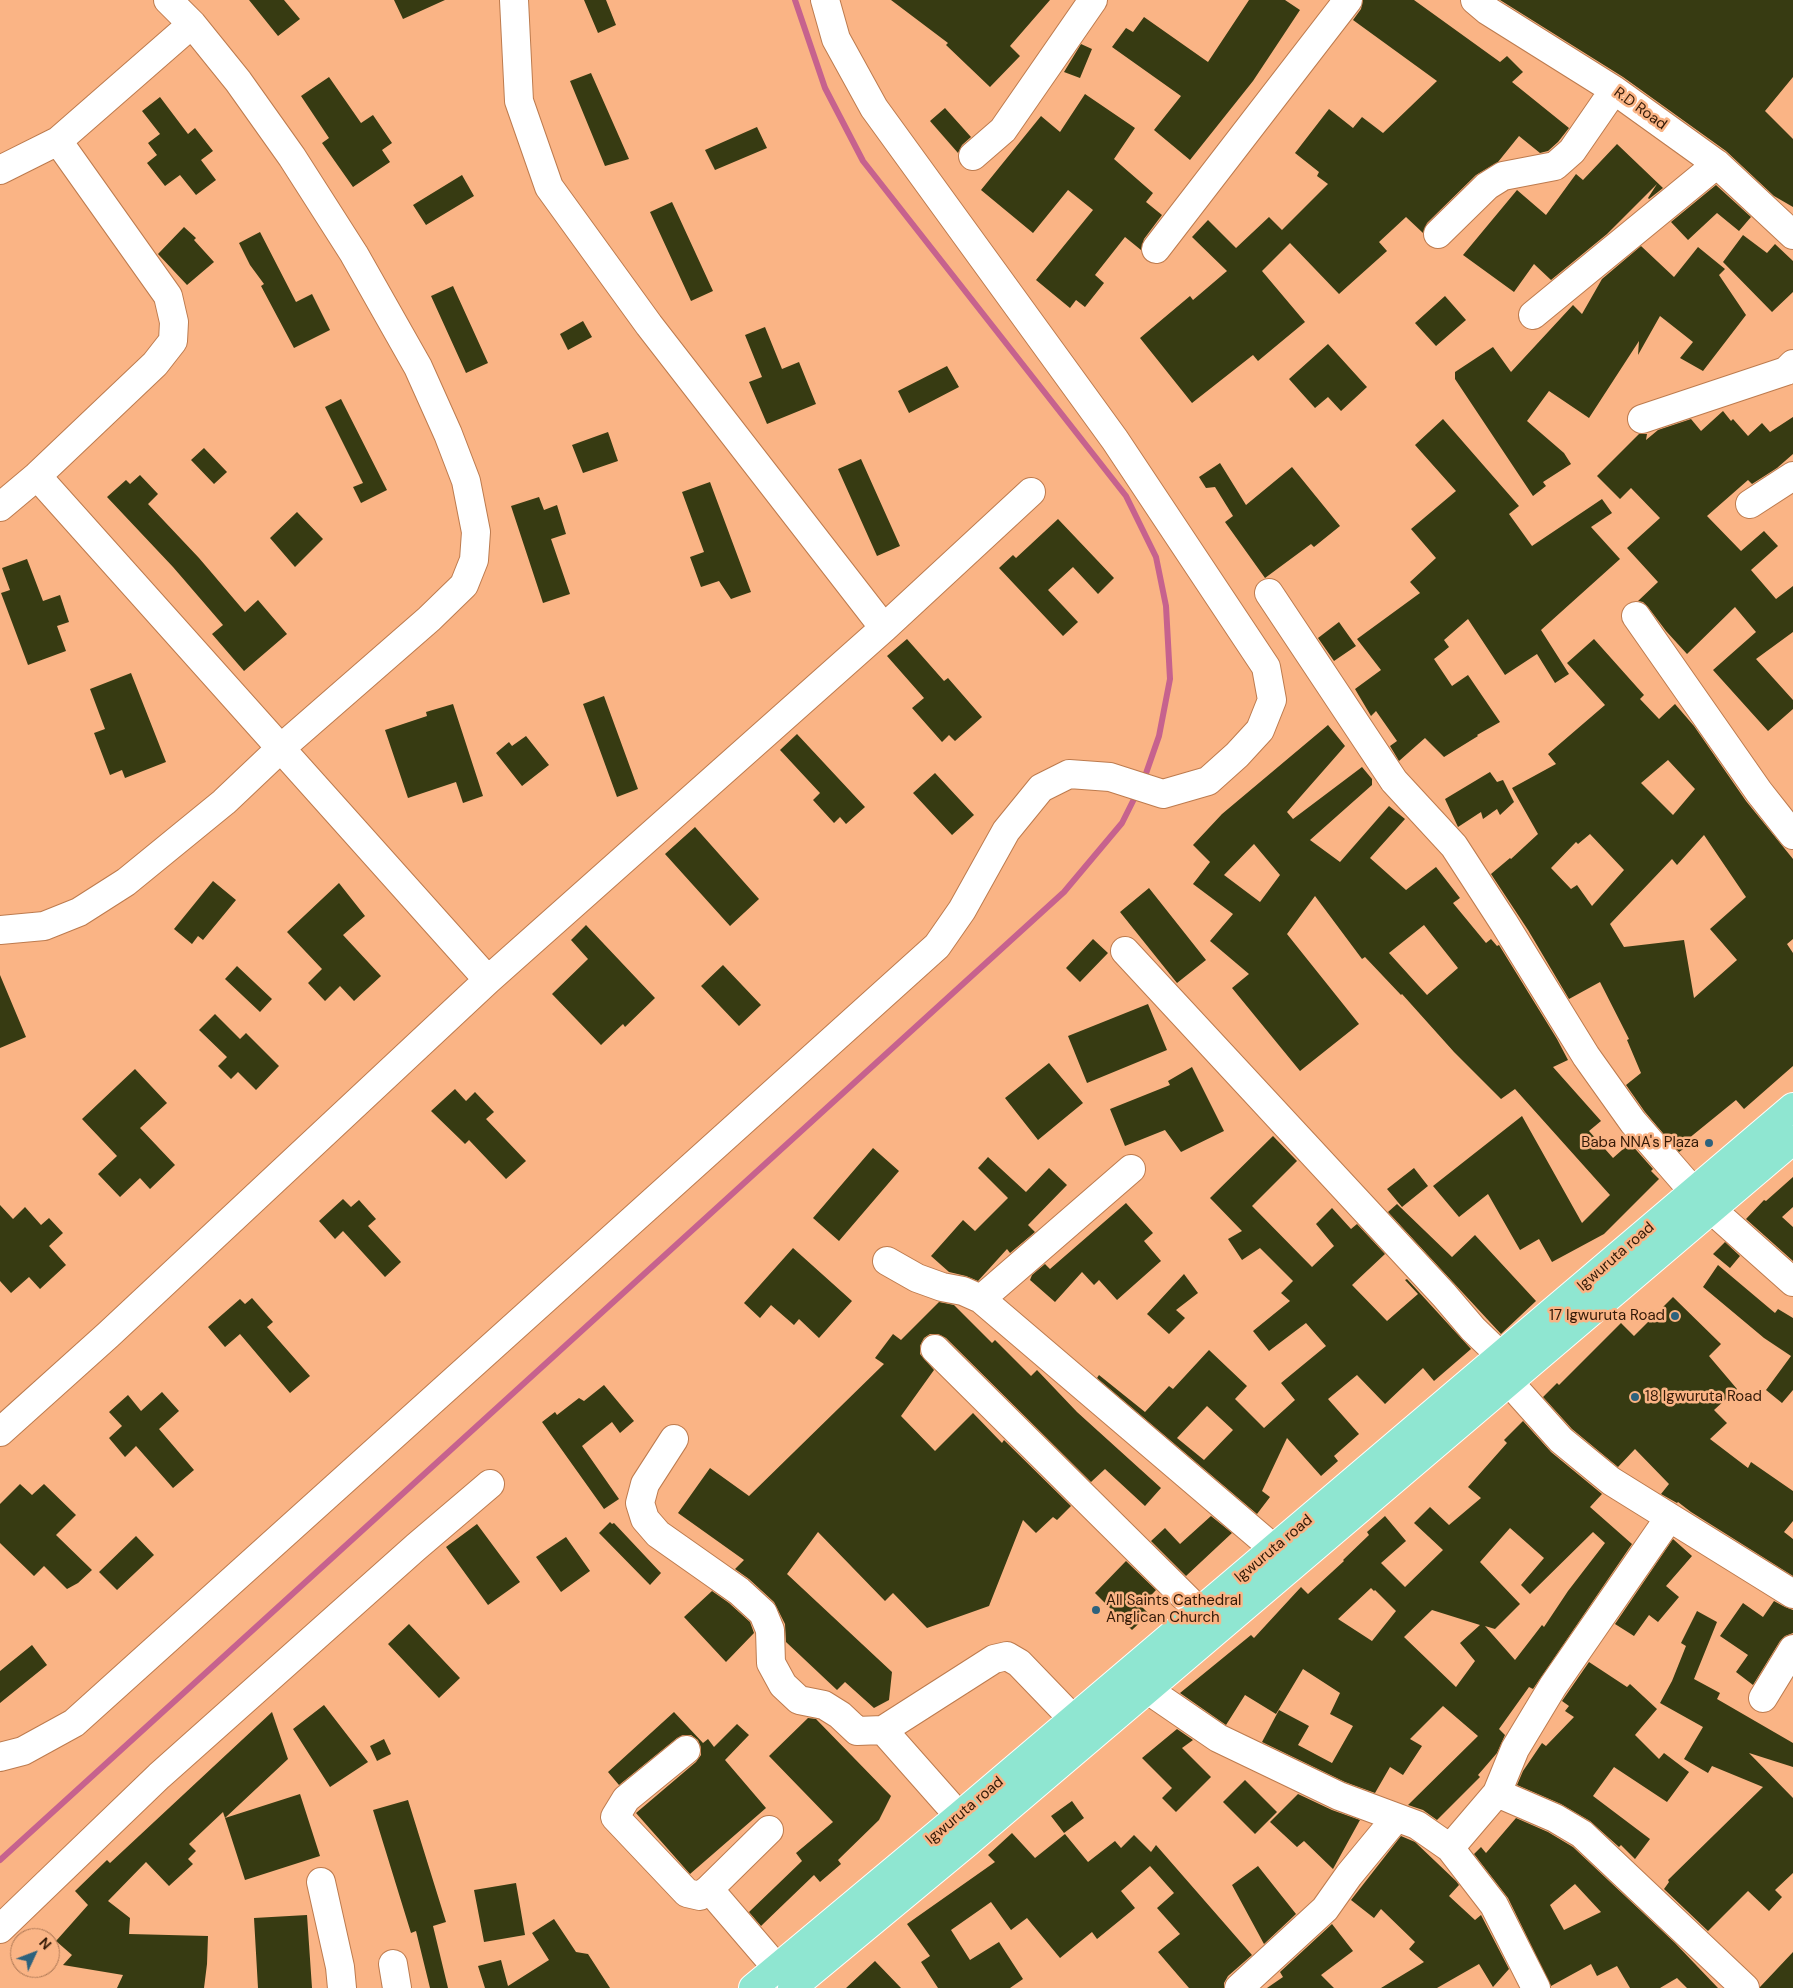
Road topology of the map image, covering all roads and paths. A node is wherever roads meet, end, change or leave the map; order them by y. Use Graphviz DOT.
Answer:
graph roads {
  1 [pos="168,0"];
  2 [pos="514,0"];
  3 [pos="825,0"];
  4 [pos="1093,0"];
  5 [pos="1348,0"];
  6 [pos="1487,4"];
  7 [pos="192,24"];
  8 [pos="1614,90"];
  9 [pos="58,141"];
  10 [pos="973,156"];
  11 [pos="1717,164"];
  12 [pos="0,170"];
  13 [pos="1438,234"];
  14 [pos="1793,235"];
  15 [pos="1156,249"];
  16 [pos="1533,315"];
  17 [pos="1793,364"];
  18 [pos="1642,419"];
  19 [pos="37,476"];
  20 [pos="1793,476"];
  21 [pos="1031,492"];
  22 [pos="1750,504"];
  23 [pos="0,507"];
  24 [pos="1269,593"];
  25 [pos="1636,616"];
  26 [pos="884,628"];
  27 [pos="280,748"];
  28 [pos="1793,835"];
  29 [pos="0,930"];
  30 [pos="1125,951"];
  31 [pos="488,980"];
  32 [pos="1793,1107"];
  33 [pos="1793,1140"];
  34 [pos="1131,1169"];
  35 [pos="1702,1200"];
  36 [pos="887,1261"];
  37 [pos="1793,1282"];
  38 [pos="981,1299"];
  39 [pos="935,1348"];
  40 [pos="1501,1356"];
  41 [pos="1509,1382"];
  42 [pos="0,1432"];
  43 [pos="674,1439"];
  44 [pos="490,1484"];
  45 [pos="1669,1518"];
  46 [pos="1273,1548"];
  47 [pos="1793,1594"];
  48 [pos="1200,1612"];
  49 [pos="1793,1649"];
  50 [pos="1148,1690"];
  51 [pos="1762,1698"];
  52 [pos="1073,1720"];
  53 [pos="883,1730"];
  54 [pos="686,1750"];
  55 [pos="0,1756"];
  56 [pos="1497,1793"];
  57 [pos="959,1816"];
  58 [pos="1396,1818"];
  59 [pos="769,1830"];
  60 [pos="1450,1848"];
  61 [pos="322,1882"];
  62 [pos="709,1889"];
  63 [pos="0,1929"];
  64 [pos="784,1978"];
  65 [pos="342,1988"];
  66 [pos="752,1988"];
  67 [pos="1240,1988"];
  68 [pos="1536,1988"];
  69 [pos="1745,1988"];
  1 -- 7 [label="street"];
  2 -- 26 [label="street"];
  3 -- 55 [label="street"];
  4 -- 10 [label="street"];
  5 -- 15 [label="street"];
  6 -- 8 [label="street, R.D Road"];
  7 -- 9 [label="street"];
  7 -- 27 [label="street"];
  8 -- 11 [label="street, R.D Road"];
  8 -- 13 [label="street"];
  9 -- 12 [label="street"];
  9 -- 19 [label="street"];
  11 -- 14 [label="street, R.D Road"];
  11 -- 16 [label="street"];
  17 -- 18 [label="street"];
  19 -- 23 [label="street"];
  19 -- 27 [label="street"];
  20 -- 22 [label="street"];
  21 -- 26 [label="street"];
  24 -- 35 [label="street"];
  25 -- 28 [label="street"];
  26 -- 31 [label="street"];
  27 -- 29 [label="street"];
  27 -- 31 [label="street"];
  30 -- 40 [label="street"];
  31 -- 42 [label="street"];
  32 -- 35 [label="main road, Igwuruta road"];
  33 -- 35 [label="main road, Igwuruta road"];
  34 -- 38 [label="street"];
  35 -- 37 [label="street"];
  35 -- 40 [label="main road, Igwuruta road"];
  35 -- 41 [label="main road, Igwuruta road"];
  36 -- 38 [label="street"];
  38 -- 46 [label="street"];
  39 -- 48 [label="street"];
  40 -- 46 [label="main road, Igwuruta road"];
  41 -- 45 [label="street"];
  41 -- 50 [label="main road, Igwuruta road"];
  43 -- 53 [label="street"];
  44 -- 63 [label="street"];
  45 -- 47 [label="street"];
  45 -- 56 [label="street"];
  46 -- 48 [label="main road, Igwuruta road"];
  48 -- 52 [label="main road, Igwuruta road"];
  49 -- 51 [label="street"];
  50 -- 58 [label="street"];
  50 -- 64 [label="main road, Igwuruta road"];
  52 -- 53 [label="street"];
  52 -- 57 [label="main road, Igwuruta road"];
  53 -- 57 [label="street"];
  54 -- 62 [label="street"];
  56 -- 60 [label="street"];
  56 -- 69 [label="street"];
  57 -- 64 [label="main road, Igwuruta road"];
  58 -- 60 [label="street"];
  58 -- 67 [label="street"];
  59 -- 62 [label="street"];
  60 -- 68 [label="street"];
  61 -- 65 [label="street"];
  62 -- 64 [label="street"];
  64 -- 66 [label="main road, Igwuruta road"];
}
